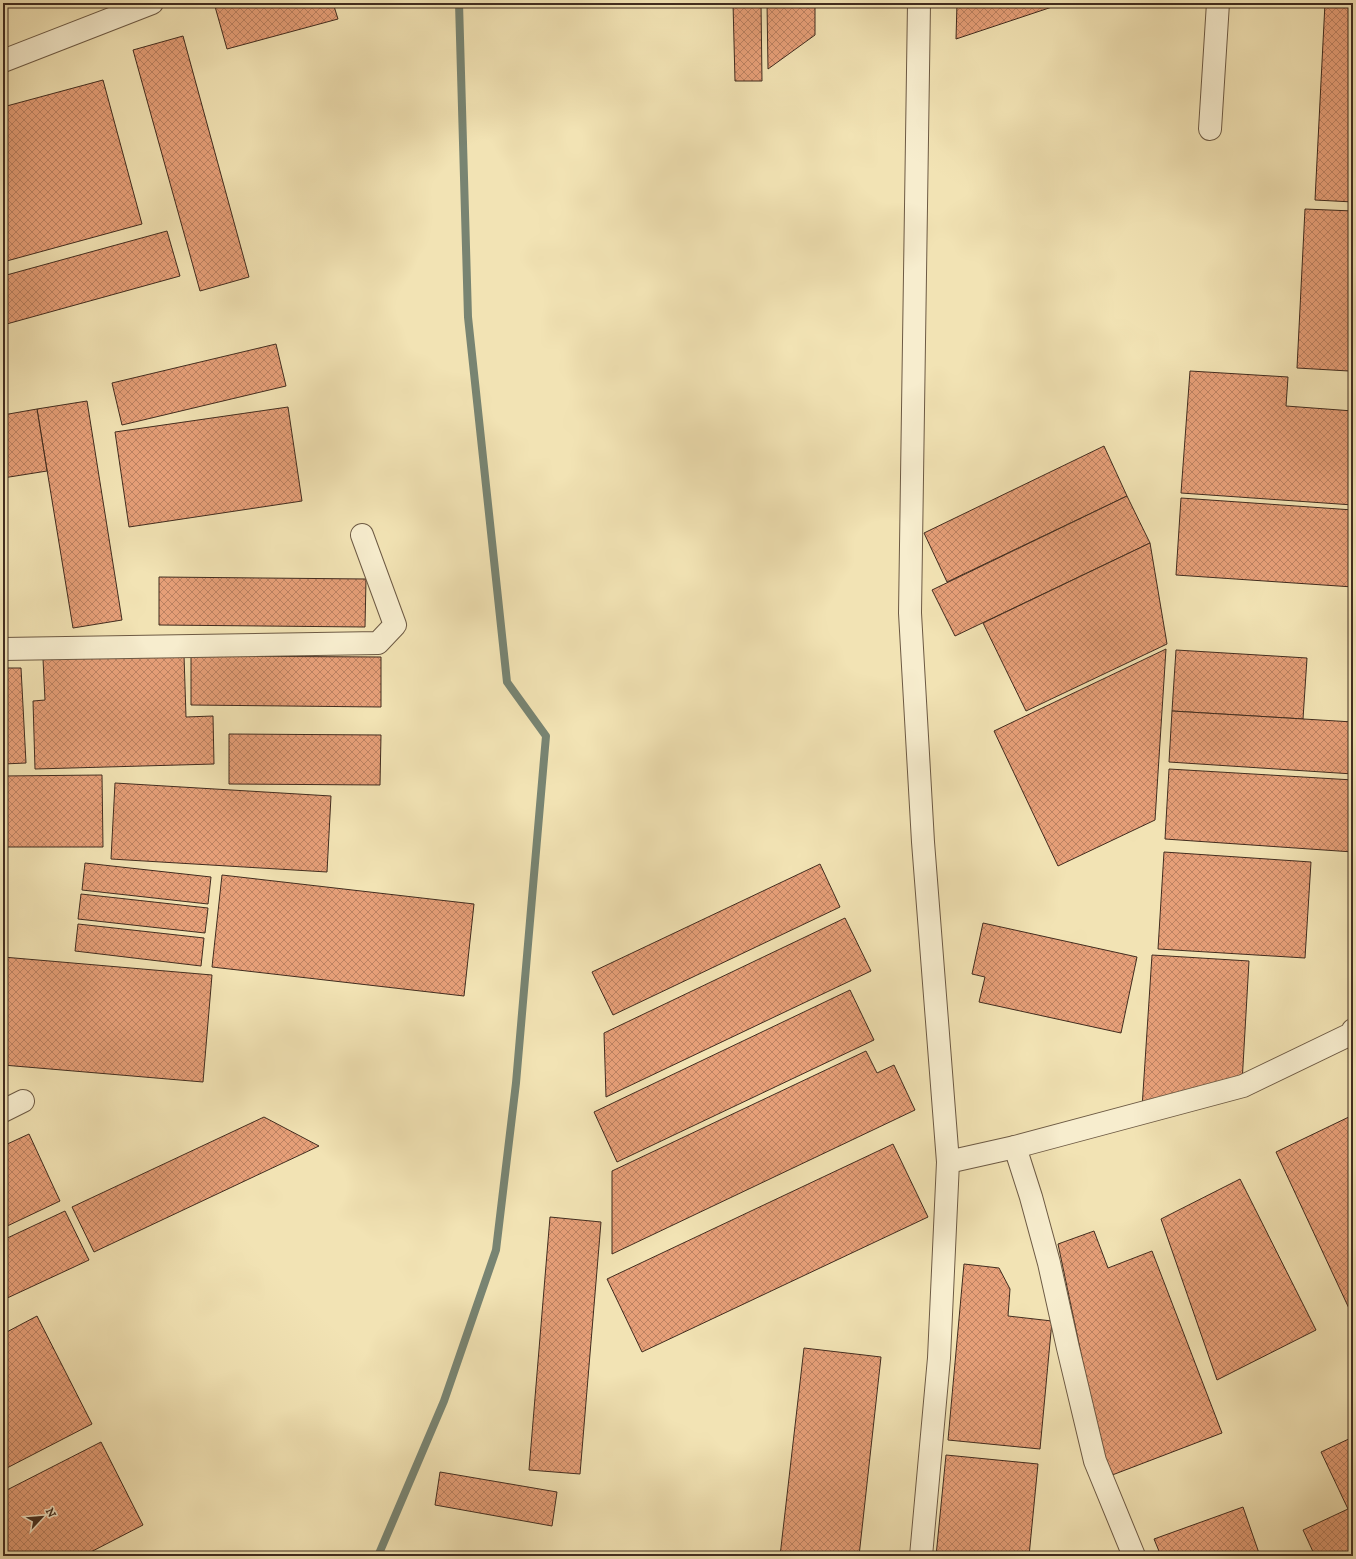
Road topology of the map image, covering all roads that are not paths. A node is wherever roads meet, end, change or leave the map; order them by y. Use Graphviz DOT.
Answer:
graph roads {
  1 [pos="152,3"];
  2 [pos="919,3"];
  3 [pos="1218,3"];
  4 [pos="3,61"];
  5 [pos="1210,129"];
  6 [pos="362,535"];
  7 [pos="3,649"];
  8 [pos="1353,1030"];
  9 [pos="22,1101"];
  10 [pos="3,1111"];
  11 [pos="1015,1147"];
  12 [pos="948,1162"];
  13 [pos="921,1556"];
  14 [pos="1134,1556"];
  1 -- 4 [label="street"];
  2 -- 12 [label="street"];
  3 -- 5 [label="street"];
  6 -- 7 [label="street"];
  8 -- 11 [label="street"];
  9 -- 10 [label="street"];
  11 -- 12 [label="street"];
  11 -- 14 [label="street"];
  12 -- 13 [label="street"];
}
